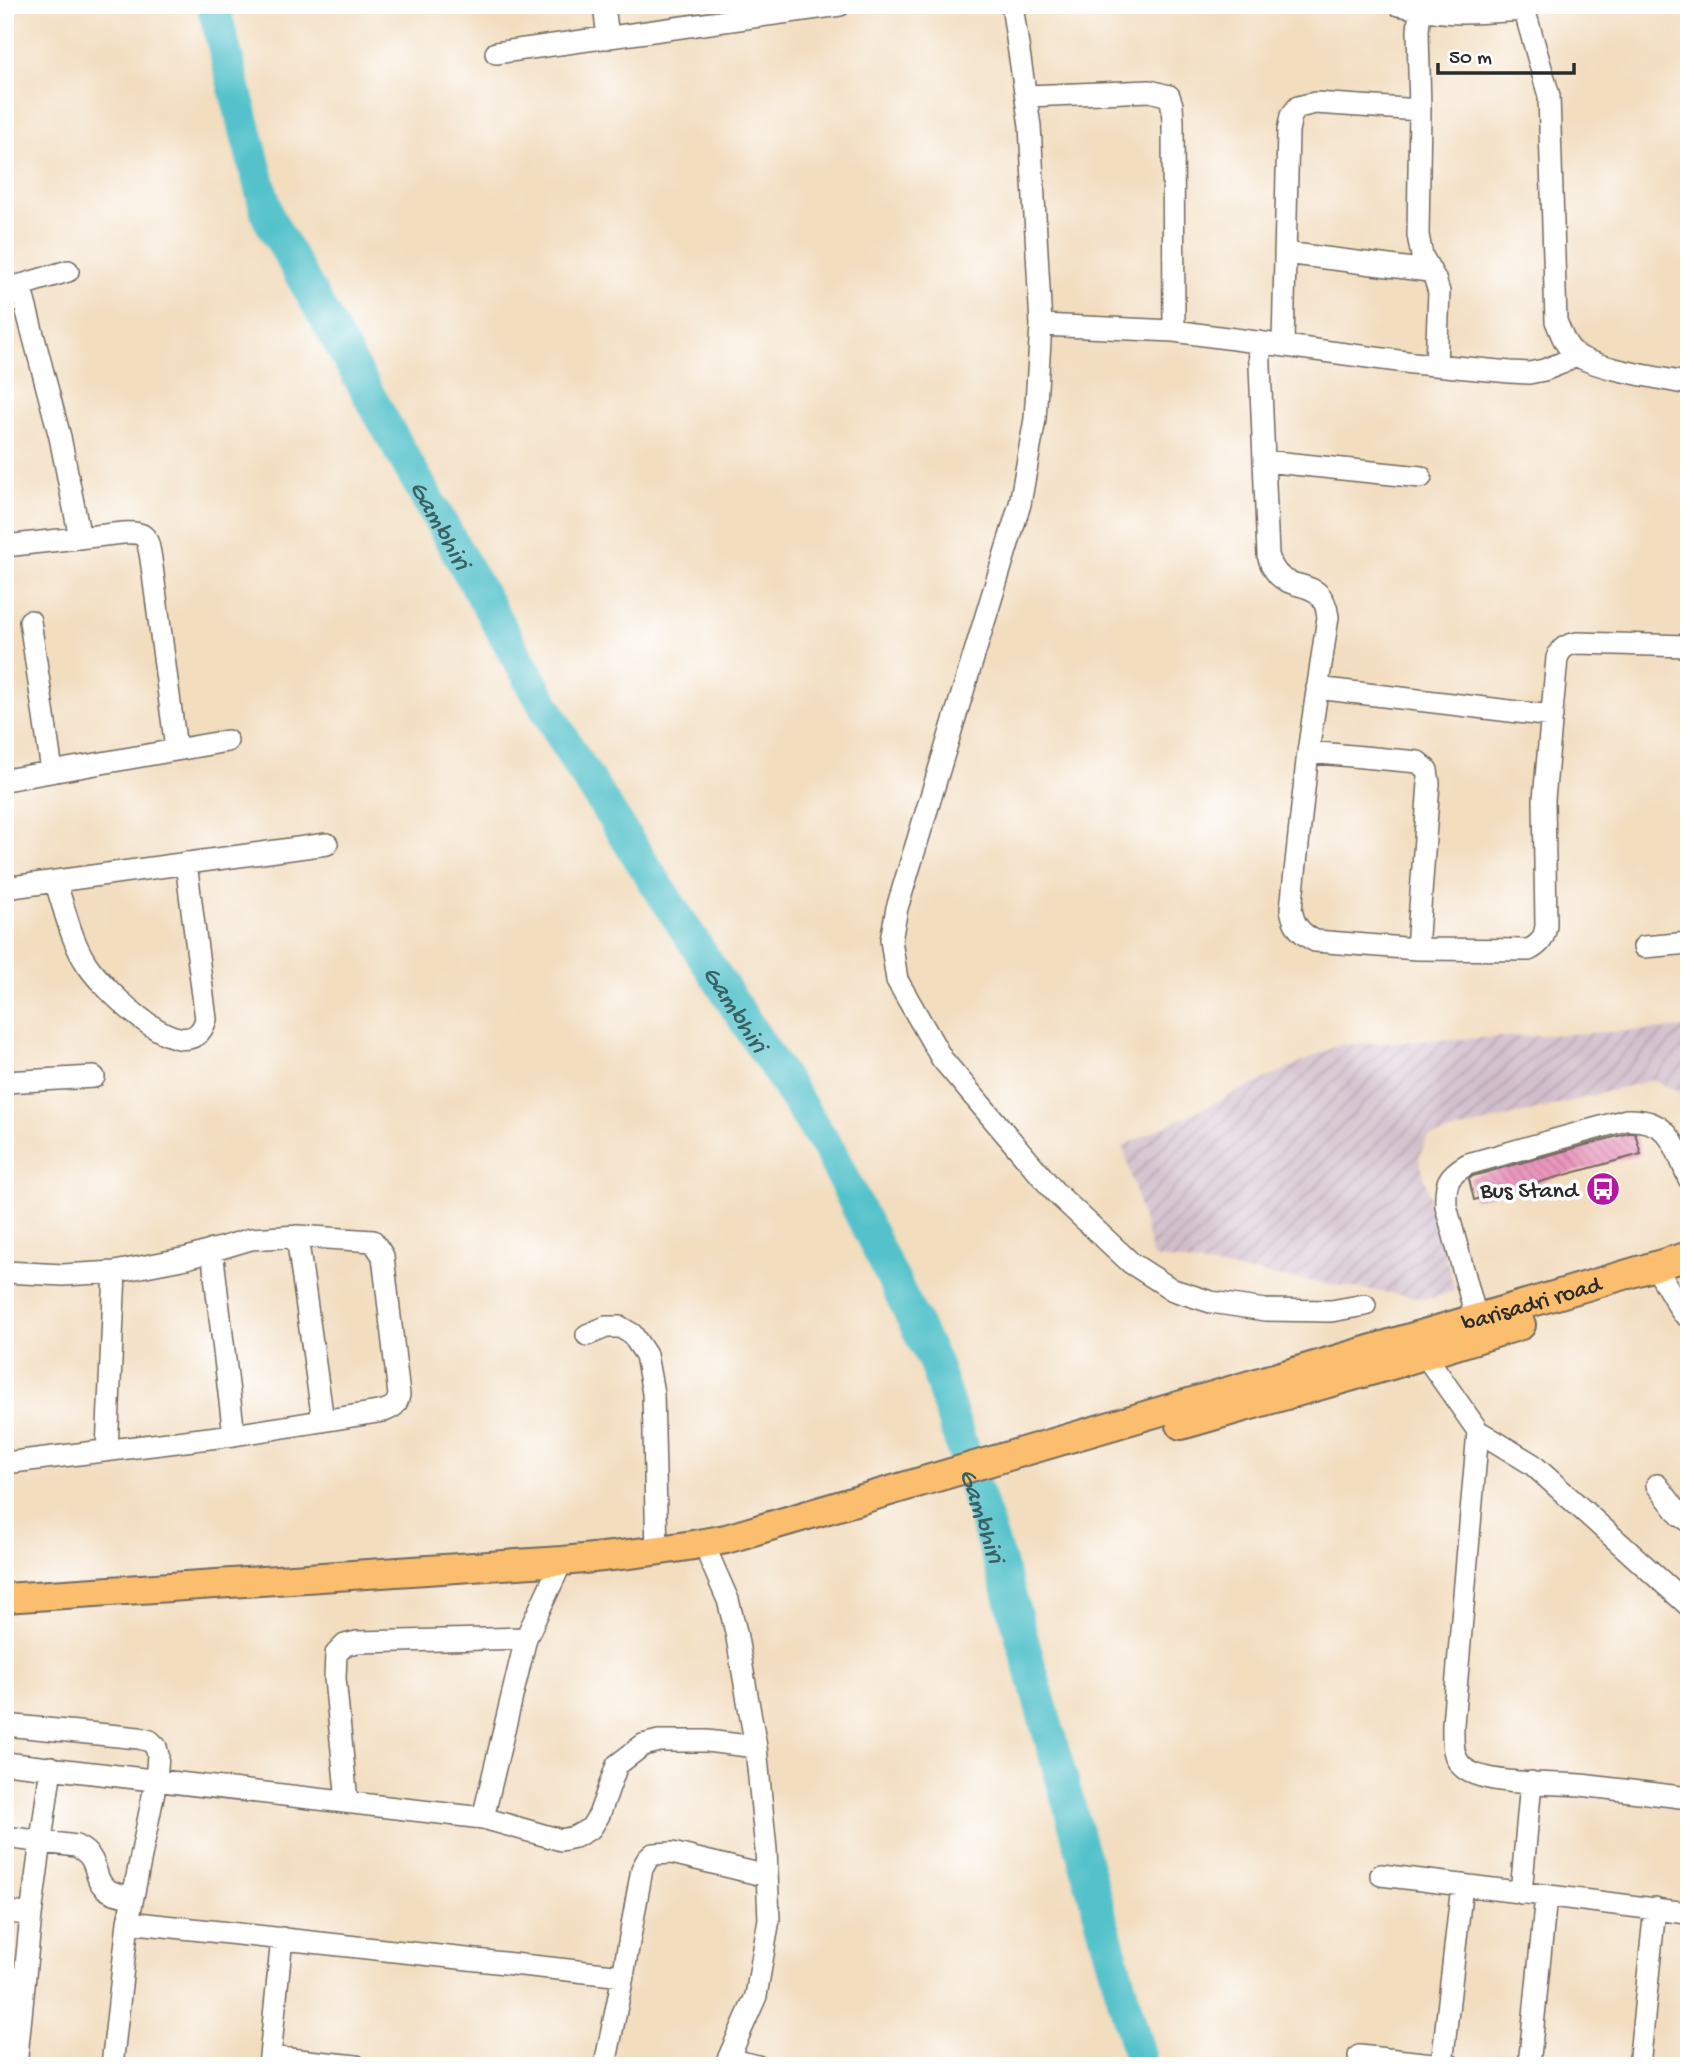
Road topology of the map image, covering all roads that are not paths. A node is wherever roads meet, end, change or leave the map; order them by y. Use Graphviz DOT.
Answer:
graph roads {
  1 [pos="604,5"];
  2 [pos="839,5"];
  3 [pos="1012,5"];
  4 [pos="1398,5"];
  5 [pos="1523,8"];
  6 [pos="1420,9"];
  7 [pos="608,38"];
  8 [pos="496,53"];
  9 [pos="1027,96"];
  10 [pos="1420,110"];
  11 [pos="1285,253"];
  12 [pos="68,271"];
  13 [pos="1429,271"];
  14 [pos="13,288"];
  15 [pos="1041,325"];
  16 [pos="1174,331"];
  17 [pos="1259,342"];
  18 [pos="1283,345"];
  19 [pos="1575,354"];
  20 [pos="1436,365"];
  21 [pos="1689,384"];
  22 [pos="1264,461"];
  23 [pos="1421,477"];
  24 [pos="80,538"];
  25 [pos="5,546"];
  26 [pos="30,621"];
  27 [pos="1689,646"];
  28 [pos="1317,688"];
  29 [pos="1552,716"];
  30 [pos="228,741"];
  31 [pos="176,749"];
  32 [pos="1308,752"];
  33 [pos="52,771"];
  34 [pos="5,780"];
  35 [pos="327,844"];
  36 [pos="186,863"];
  37 [pos="55,881"];
  38 [pos="5,888"];
  39 [pos="1689,943"];
  40 [pos="1643,947"];
  41 [pos="1417,949"];
  42 [pos="94,1077"];
  43 [pos="5,1082"];
  44 [pos="1689,1179"];
  45 [pos="297,1236"];
  46 [pos="212,1250"];
  47 [pos="1689,1256"];
  48 [pos="5,1272"];
  49 [pos="115,1272"];
  50 [pos="1669,1273"];
  51 [pos="1365,1305"];
  52 [pos="1689,1318"];
  53 [pos="1479,1327"];
  54 [pos="587,1335"];
  55 [pos="1425,1355"];
  56 [pos="1381,1357"];
  57 [pos="323,1421"];
  58 [pos="1478,1431"];
  59 [pos="234,1435"];
  60 [pos="107,1449"];
  61 [pos="5,1463"];
  62 [pos="1657,1485"];
  63 [pos="1689,1521"];
  64 [pos="648,1553"];
  65 [pos="710,1559"];
  66 [pos="562,1561"];
  67 [pos="5,1598"];
  68 [pos="1689,1606"];
  69 [pos="526,1638"];
  70 [pos="5,1725"];
  71 [pos="756,1748"];
  72 [pos="5,1763"];
  73 [pos="51,1767"];
  74 [pos="156,1781"];
  75 [pos="1531,1782"];
  76 [pos="1689,1798"];
  77 [pos="347,1802"];
  78 [pos="483,1818"];
  79 [pos="5,1837"];
  80 [pos="42,1841"];
  81 [pos="1381,1875"];
  82 [pos="767,1876"];
  83 [pos="1462,1885"];
  84 [pos="1521,1893"];
  85 [pos="1546,1896"];
  86 [pos="133,1897"];
  87 [pos="1656,1909"];
  88 [pos="5,1911"];
  89 [pos="1687,1913"];
  90 [pos="32,1915"];
  91 [pos="128,1922"];
  92 [pos="282,1938"];
  93 [pos="623,1976"];
  94 [pos="1359,2056"];
  95 [pos="269,2061"];
  96 [pos="726,2062"];
  97 [pos="607,2065"];
  98 [pos="1447,2065"];
  99 [pos="16,2066"];
  100 [pos="112,2066"];
  101 [pos="356,2066"];
  102 [pos="757,2066"];
  103 [pos="1529,2066"];
  104 [pos="1639,2066"];
  1 -- 7 [label="street"];
  2 -- 7 [label="street"];
  3 -- 9 [label="street"];
  4 -- 6 [label="street"];
  5 -- 6 [label="street"];
  5 -- 19 [label="street"];
  6 -- 10 [label="street"];
  7 -- 8 [label="street"];
  9 -- 15 [label="street"];
  9 -- 16 [label="street"];
  10 -- 11 [label="street"];
  10 -- 13 [label="street"];
  11 -- 13 [label="street"];
  11 -- 18 [label="street"];
  12 -- 14 [label="street"];
  13 -- 20 [label="street"];
  14 -- 24 [label="street"];
  15 -- 16 [label="street"];
  15 -- 51 [label="street"];
  16 -- 17 [label="street"];
  17 -- 18 [label="street"];
  17 -- 22 [label="street"];
  18 -- 20 [label="street"];
  19 -- 20 [label="street"];
  19 -- 21 [label="street"];
  22 -- 23 [label="street"];
  22 -- 28 [label="street"];
  24 -- 25 [label="street"];
  24 -- 31 [label="street"];
  26 -- 33 [label="street"];
  27 -- 29 [label="street"];
  28 -- 29 [label="street"];
  28 -- 32 [label="street"];
  29 -- 41 [label="street"];
  30 -- 31 [label="street"];
  31 -- 33 [label="street"];
  32 -- 41 [label="street"];
  32 -- 41 [label="street"];
  33 -- 34 [label="street"];
  35 -- 36 [label="street"];
  36 -- 37 [label="street"];
  36 -- 37 [label="street"];
  37 -- 38 [label="street"];
  39 -- 40 [label="street"];
  42 -- 43 [label="street"];
  44 -- 53 [label="street"];
  45 -- 46 [label="street"];
  45 -- 57 [label="street"];
  45 -- 57 [label="street"];
  46 -- 49 [label="street"];
  46 -- 59 [label="street"];
  47 -- 50 [label="main road, barisadri road"];
  48 -- 49 [label="street"];
  49 -- 60 [label="street"];
  50 -- 52 [label="street"];
  50 -- 53 [label="main road, barisadri road"];
  53 -- 55 [label="main road, barisadri road"];
  53 -- 56 [label="main road, barisadri road"];
  54 -- 64 [label="street"];
  55 -- 56 [label="main road, barisadri road"];
  55 -- 58 [label="street"];
  56 -- 64 [label="main road"];
  56 -- 65 [label="main road"];
  57 -- 59 [label="street"];
  58 -- 68 [label="street"];
  58 -- 75 [label="street"];
  59 -- 60 [label="street"];
  60 -- 61 [label="street"];
  62 -- 63 [label="street"];
  64 -- 65 [label="main road"];
  64 -- 66 [label="main road"];
  65 -- 71 [label="street"];
  66 -- 67 [label="main road"];
  66 -- 69 [label="street"];
  69 -- 77 [label="street"];
  69 -- 78 [label="street"];
  70 -- 74 [label="street"];
  71 -- 78 [label="street"];
  71 -- 82 [label="street"];
  72 -- 73 [label="street"];
  73 -- 74 [label="street"];
  73 -- 80 [label="street"];
  74 -- 77 [label="street"];
  74 -- 86 [label="street"];
  75 -- 76 [label="street"];
  75 -- 84 [label="street"];
  77 -- 78 [label="street"];
  79 -- 80 [label="street"];
  80 -- 86 [label="street"];
  80 -- 90 [label="street"];
  81 -- 83 [label="street"];
  82 -- 93 [label="street"];
  82 -- 96 [label="street"];
  83 -- 84 [label="street"];
  83 -- 98 [label="street"];
  84 -- 85 [label="street"];
  85 -- 87 [label="street"];
  85 -- 103 [label="street"];
  86 -- 91 [label="street"];
  87 -- 89 [label="street"];
  87 -- 104 [label="street"];
  88 -- 90 [label="street"];
  90 -- 99 [label="street"];
  91 -- 92 [label="street"];
  91 -- 100 [label="street"];
  92 -- 93 [label="street"];
  92 -- 95 [label="street"];
  93 -- 97 [label="street"];
  94 -- 98 [label="street"];
  95 -- 101 [label="street"];
  96 -- 102 [label="street"];
}
